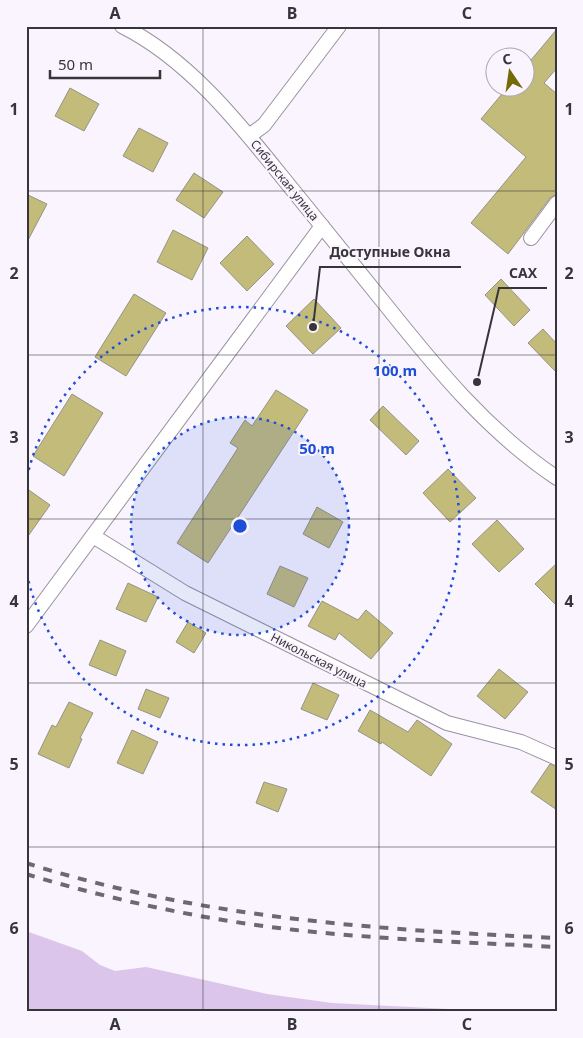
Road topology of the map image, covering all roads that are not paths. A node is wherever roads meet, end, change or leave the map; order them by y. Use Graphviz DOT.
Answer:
graph roads {
  1 [pos="122,26"];
  2 [pos="339,26"];
  3 [pos="249,136"];
  4 [pos="557,203"];
  5 [pos="322,226"];
  6 [pos="531,238"];
  7 [pos="557,478"];
  8 [pos="93,536"];
  9 [pos="26,626"];
  10 [pos="557,758"];
  1 -- 3 [label="street, Сибирская улица"];
  2 -- 3 [label="street"];
  3 -- 5 [label="street, Сибирская улица"];
  4 -- 6 [label="street"];
  5 -- 7 [label="street, Сибирская улица"];
  5 -- 8 [label="street"];
  8 -- 9 [label="street"];
  8 -- 10 [label="street, Никольская улица"];
}
